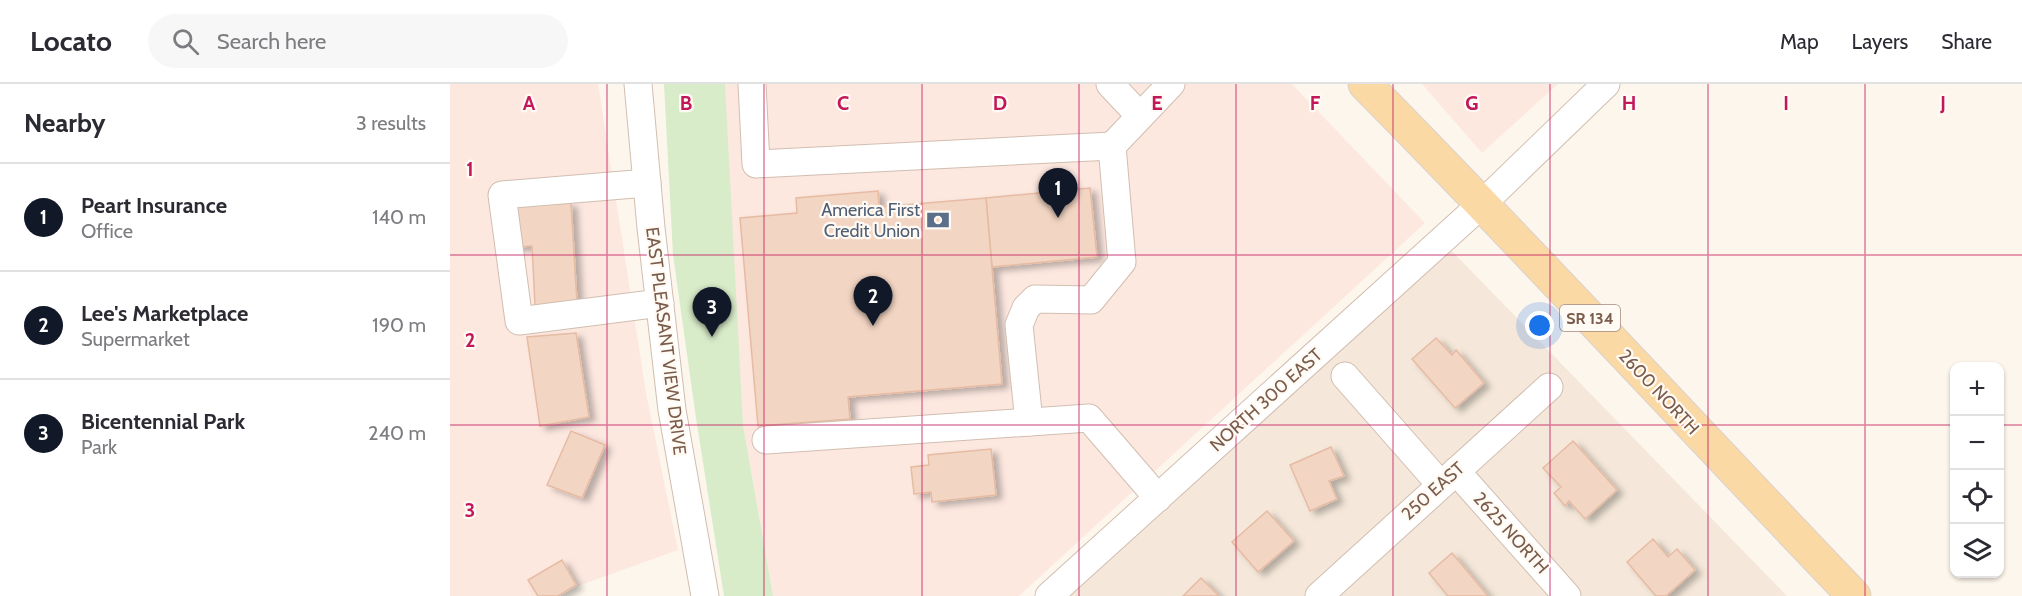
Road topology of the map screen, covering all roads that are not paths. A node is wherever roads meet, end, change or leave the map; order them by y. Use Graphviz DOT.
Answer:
graph roads {
  1 [pos="638,84"];
  2 [pos="752,84"];
  3 [pos="1110,84"];
  4 [pos="1171,84"];
  5 [pos="1365,84"];
  6 [pos="1606,84"];
  7 [pos="1139,115"];
  8 [pos="1112,146"];
  9 [pos="647,183"];
  10 [pos="1483,203"];
  11 [pos="660,303"];
  12 [pos="1345,376"];
  13 [pos="1549,387"];
  14 [pos="1029,422"];
  15 [pos="766,441"];
  16 [pos="1448,478"];
  17 [pos="1158,498"];
  18 [pos="705,596"];
  19 [pos="1049,596"];
  20 [pos="1318,596"];
  21 [pos="1567,596"];
  22 [pos="1854,596"];
  1 -- 9 [label="street, EAST PLEASANT VIEW DRIVE"];
  2 -- 8 [label="street"];
  3 -- 7 [label="street"];
  4 -- 7 [label="street"];
  5 -- 10 [label="main road, 2600 NORTH / SR 134"];
  6 -- 10 [label="street, NORTH 300 EAST"];
  7 -- 8 [label="street"];
  8 -- 14 [label="street"];
  9 -- 11 [label="street, EAST PLEASANT VIEW DRIVE"];
  9 -- 11 [label="street"];
  10 -- 17 [label="street, NORTH 300 EAST"];
  10 -- 22 [label="main road, 2600 NORTH / SR 134"];
  11 -- 18 [label="street, EAST PLEASANT VIEW DRIVE"];
  12 -- 16 [label="street, 2625 NORTH"];
  13 -- 16 [label="street, 250 EAST"];
  14 -- 15 [label="street"];
  14 -- 17 [label="street"];
  16 -- 20 [label="street, 250 EAST"];
  16 -- 21 [label="street, 2625 NORTH"];
  17 -- 19 [label="street, NORTH 300 EAST"];
}
